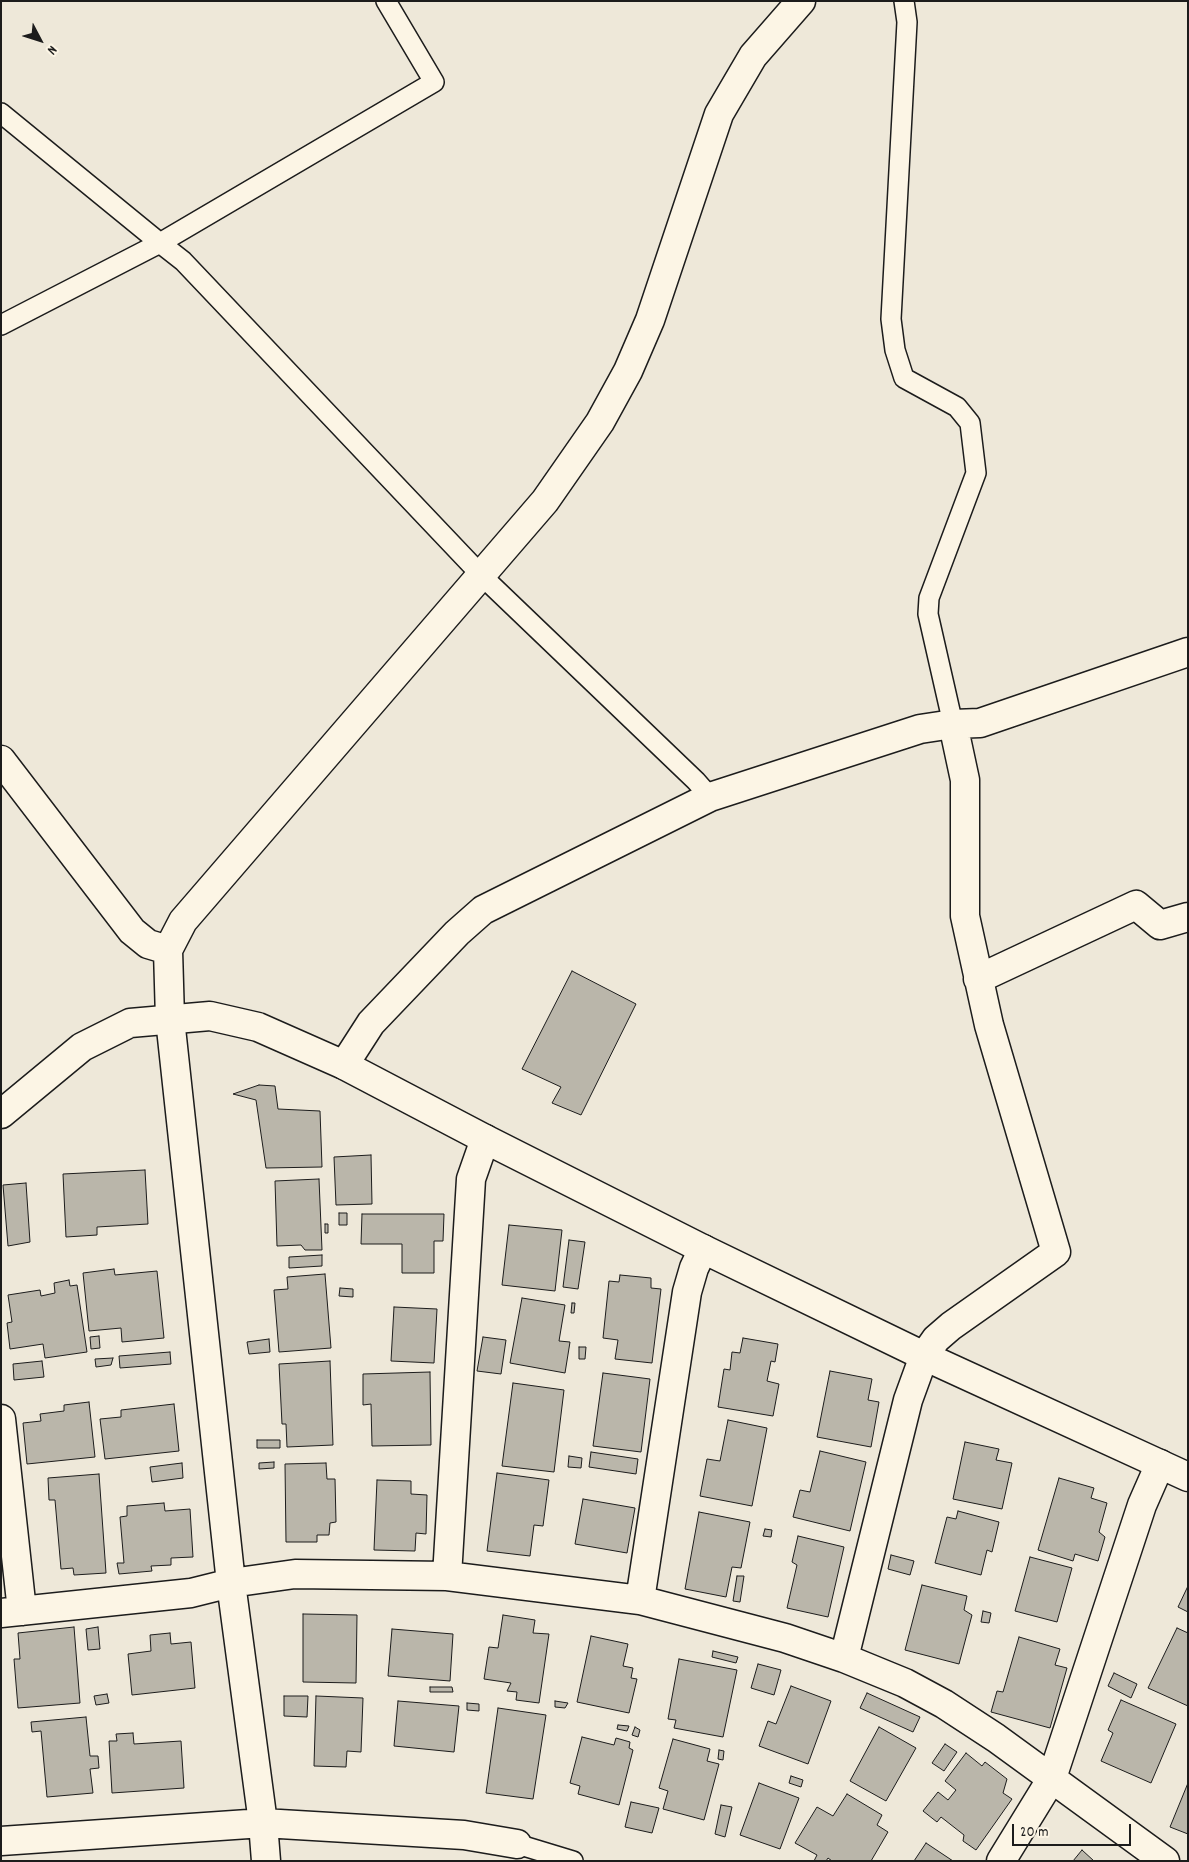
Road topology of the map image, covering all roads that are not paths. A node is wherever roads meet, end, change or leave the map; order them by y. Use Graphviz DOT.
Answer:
graph roads {
  1 [pos="386,1"];
  2 [pos="801,1"];
  3 [pos="904,1"];
  4 [pos="1,113"];
  5 [pos="160,243"];
  6 [pos="1,325"];
  7 [pos="482,576"];
  8 [pos="1188,652"];
  9 [pos="953,724"];
  10 [pos="1,760"];
  11 [pos="710,797"];
  12 [pos="1188,917"];
  13 [pos="168,950"];
  14 [pos="978,979"];
  15 [pos="170,1020"];
  16 [pos="344,1065"];
  17 [pos="1,1114"];
  18 [pos="485,1139"];
  19 [pos="704,1249"];
  20 [pos="924,1356"];
  21 [pos="1,1420"];
  22 [pos="1160,1464"];
  23 [pos="1188,1476"];
  24 [pos="447,1576"];
  25 [pos="231,1583"];
  26 [pos="640,1600"];
  27 [pos="12,1612"];
  28 [pos="844,1658"];
  29 [pos="1052,1778"];
  30 [pos="263,1823"];
  31 [pos="1,1841"];
  32 [pos="517,1844"];
  33 [pos="266,1861"];
  34 [pos="572,1861"];
  35 [pos="1001,1861"];
  36 [pos="1165,1861"];
  1 -- 5 [label="lane"];
  2 -- 7 [label="street"];
  3 -- 9 [label="lane"];
  4 -- 5 [label="lane"];
  5 -- 6 [label="lane"];
  5 -- 7 [label="lane"];
  7 -- 11 [label="lane"];
  7 -- 13 [label="street"];
  8 -- 9 [label="street"];
  9 -- 11 [label="street"];
  9 -- 14 [label="street"];
  10 -- 13 [label="street"];
  11 -- 16 [label="street"];
  12 -- 14 [label="street"];
  13 -- 15 [label="street"];
  14 -- 20 [label="street"];
  15 -- 16 [label="street"];
  15 -- 17 [label="street"];
  15 -- 25 [label="street"];
  16 -- 18 [label="street"];
  18 -- 19 [label="street"];
  18 -- 24 [label="street"];
  19 -- 20 [label="street"];
  19 -- 26 [label="street"];
  20 -- 22 [label="street"];
  20 -- 28 [label="street"];
  21 -- 27 [label="street"];
  22 -- 23 [label="street"];
  22 -- 29 [label="street"];
  24 -- 25 [label="street"];
  24 -- 26 [label="street"];
  25 -- 27 [label="street"];
  25 -- 30 [label="street"];
  26 -- 28 [label="street"];
  28 -- 29 [label="street"];
  29 -- 35 [label="street"];
  29 -- 36 [label="street"];
  30 -- 31 [label="street"];
  30 -- 32 [label="street"];
  30 -- 33 [label="street"];
  32 -- 34 [label="lane"];
}
